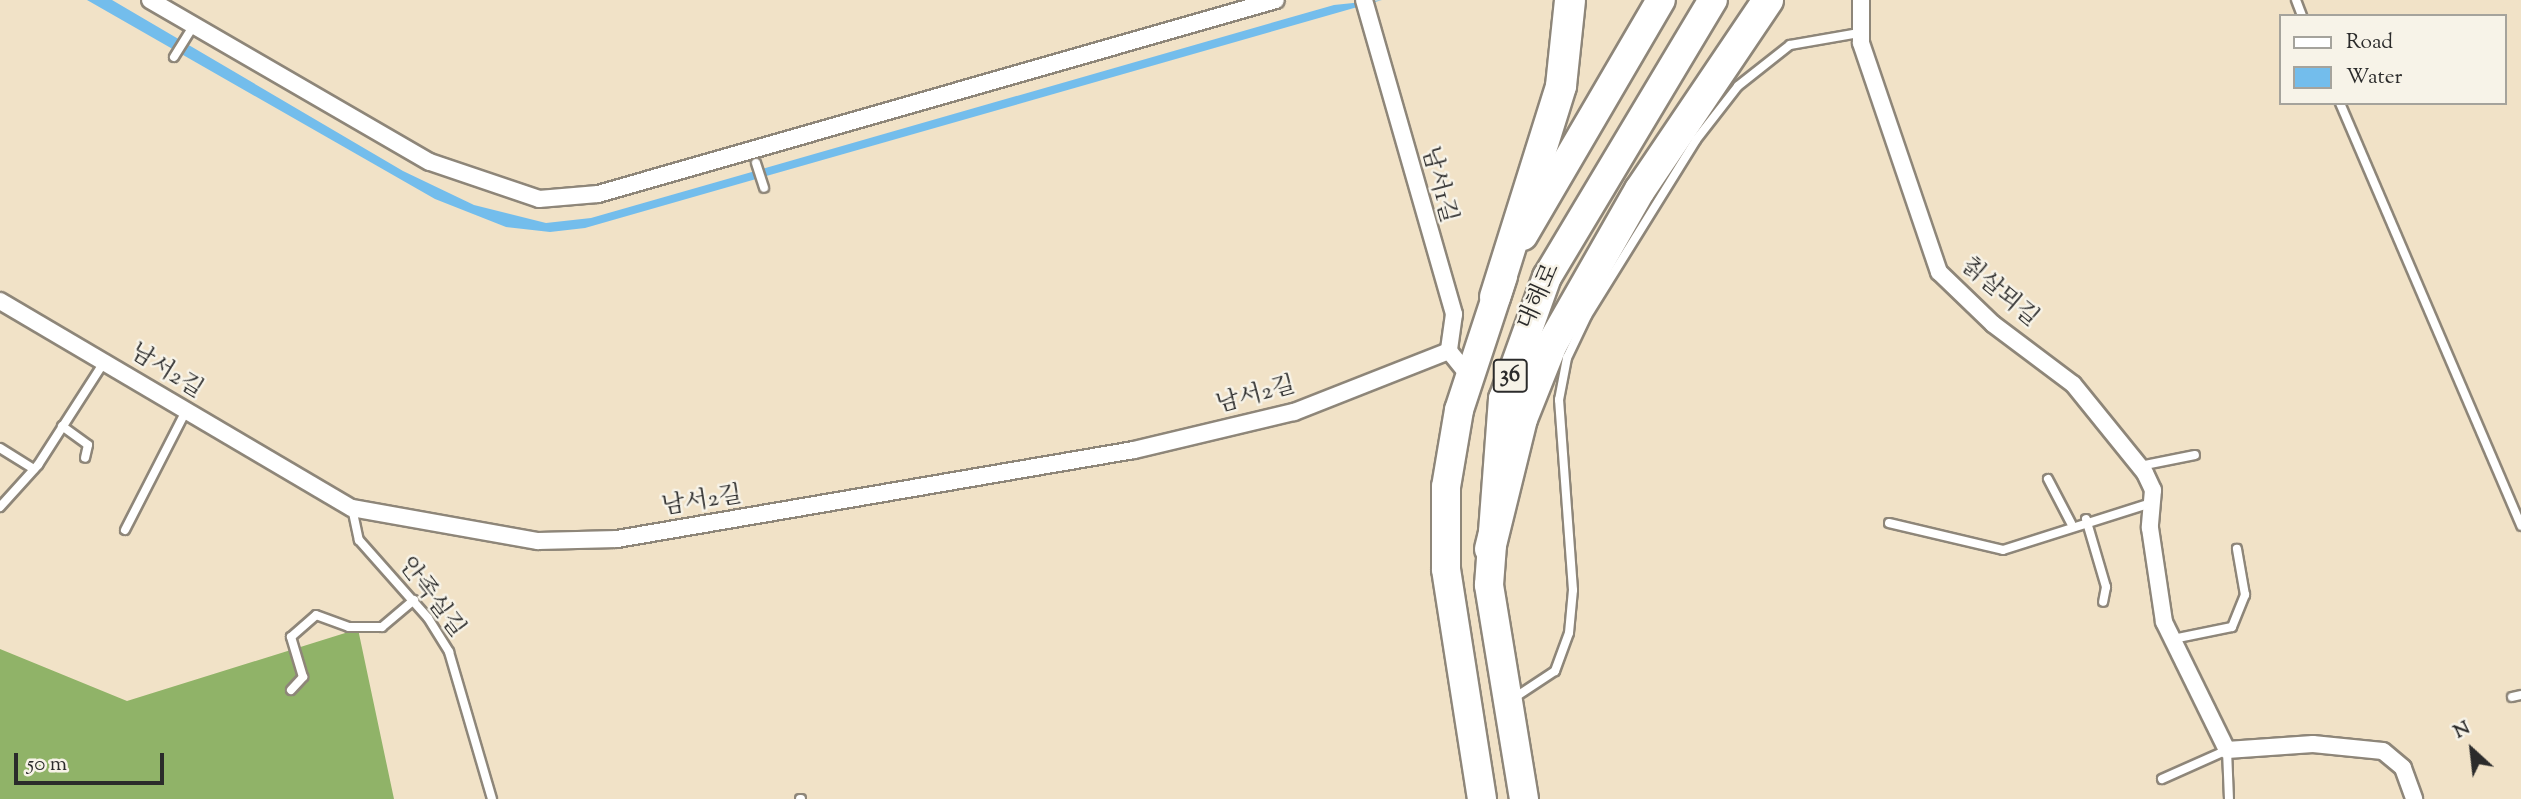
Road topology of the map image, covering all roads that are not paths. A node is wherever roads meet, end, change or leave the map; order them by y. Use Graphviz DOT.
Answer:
graph roads {
  1 [pos="150,0"];
  2 [pos="1276,0"];
  3 [pos="1570,0"];
  4 [pos="1661,0"];
  5 [pos="1713,0"];
  6 [pos="1768,0"];
  7 [pos="1861,0"];
  8 [pos="1366,7"];
  9 [pos="190,31"];
  10 [pos="1859,33"];
  11 [pos="174,57"];
  12 [pos="2341,105"];
  13 [pos="756,163"];
  14 [pos="764,188"];
  15 [pos="1495,297"];
  16 [pos="0,301"];
  17 [pos="1449,351"];
  18 [pos="104,361"];
  19 [pos="1469,376"];
  20 [pos="186,411"];
  21 [pos="62,426"];
  22 [pos="0,449"];
  23 [pos="2194,455"];
  24 [pos="85,458"];
  25 [pos="2140,466"];
  26 [pos="34,469"];
  27 [pos="2048,479"];
  28 [pos="2154,502"];
  29 [pos="0,507"];
  30 [pos="352,508"];
  31 [pos="2086,519"];
  32 [pos="1889,523"];
  33 [pos="2071,523"];
  34 [pos="2521,526"];
  35 [pos="125,530"];
  36 [pos="1490,549"];
  37 [pos="2237,549"];
  38 [pos="414,600"];
  39 [pos="2103,602"];
  40 [pos="2170,640"];
  41 [pos="291,690"];
  42 [pos="1506,704"];
  43 [pos="2227,750"];
  44 [pos="2162,779"];
  45 [pos="492,799"];
  46 [pos="1482,799"];
  47 [pos="1524,799"];
  48 [pos="2229,799"];
  49 [pos="2414,799"];
  1 -- 2 [label="street"];
  3 -- 15 [label="highway"];
  4 -- 15 [label="highway, 대해로 / 36"];
  5 -- 36 [label="highway, 대해로 / 36"];
  6 -- 36 [label="highway"];
  7 -- 10 [label="street, 칡살뫼길"];
  8 -- 17 [label="street, 남서1길"];
  9 -- 11 [label="lane"];
  10 -- 25 [label="street, 칡살뫼길"];
  10 -- 42 [label="lane"];
  12 -- 34 [label="lane"];
  13 -- 14 [label="lane"];
  15 -- 19 [label="highway, 대해로 / 36"];
  16 -- 18 [label="street, 남서2길"];
  17 -- 19 [label="street"];
  17 -- 30 [label="street, 남서2길"];
  18 -- 20 [label="street, 남서2길"];
  18 -- 21 [label="lane"];
  19 -- 46 [label="highway, 대해로 / 36"];
  20 -- 30 [label="street, 남서2길"];
  20 -- 35 [label="lane"];
  21 -- 24 [label="lane"];
  21 -- 26 [label="lane"];
  22 -- 26 [label="lane"];
  23 -- 25 [label="lane"];
  25 -- 28 [label="street, 칡살뫼길"];
  26 -- 29 [label="lane"];
  27 -- 33 [label="lane"];
  28 -- 31 [label="lane"];
  28 -- 40 [label="street, 칡살뫼길"];
  30 -- 38 [label="lane, 안족실길"];
  31 -- 33 [label="lane"];
  31 -- 39 [label="lane"];
  32 -- 33 [label="lane"];
  36 -- 42 [label="highway, 대해로 / 36"];
  37 -- 40 [label="lane"];
  38 -- 41 [label="lane"];
  38 -- 45 [label="lane, 안족실길"];
  40 -- 43 [label="street, 칡살뫼길"];
  42 -- 47 [label="highway, 대해로 / 36"];
  43 -- 44 [label="lane"];
  43 -- 48 [label="lane"];
  43 -- 49 [label="street"];
}
